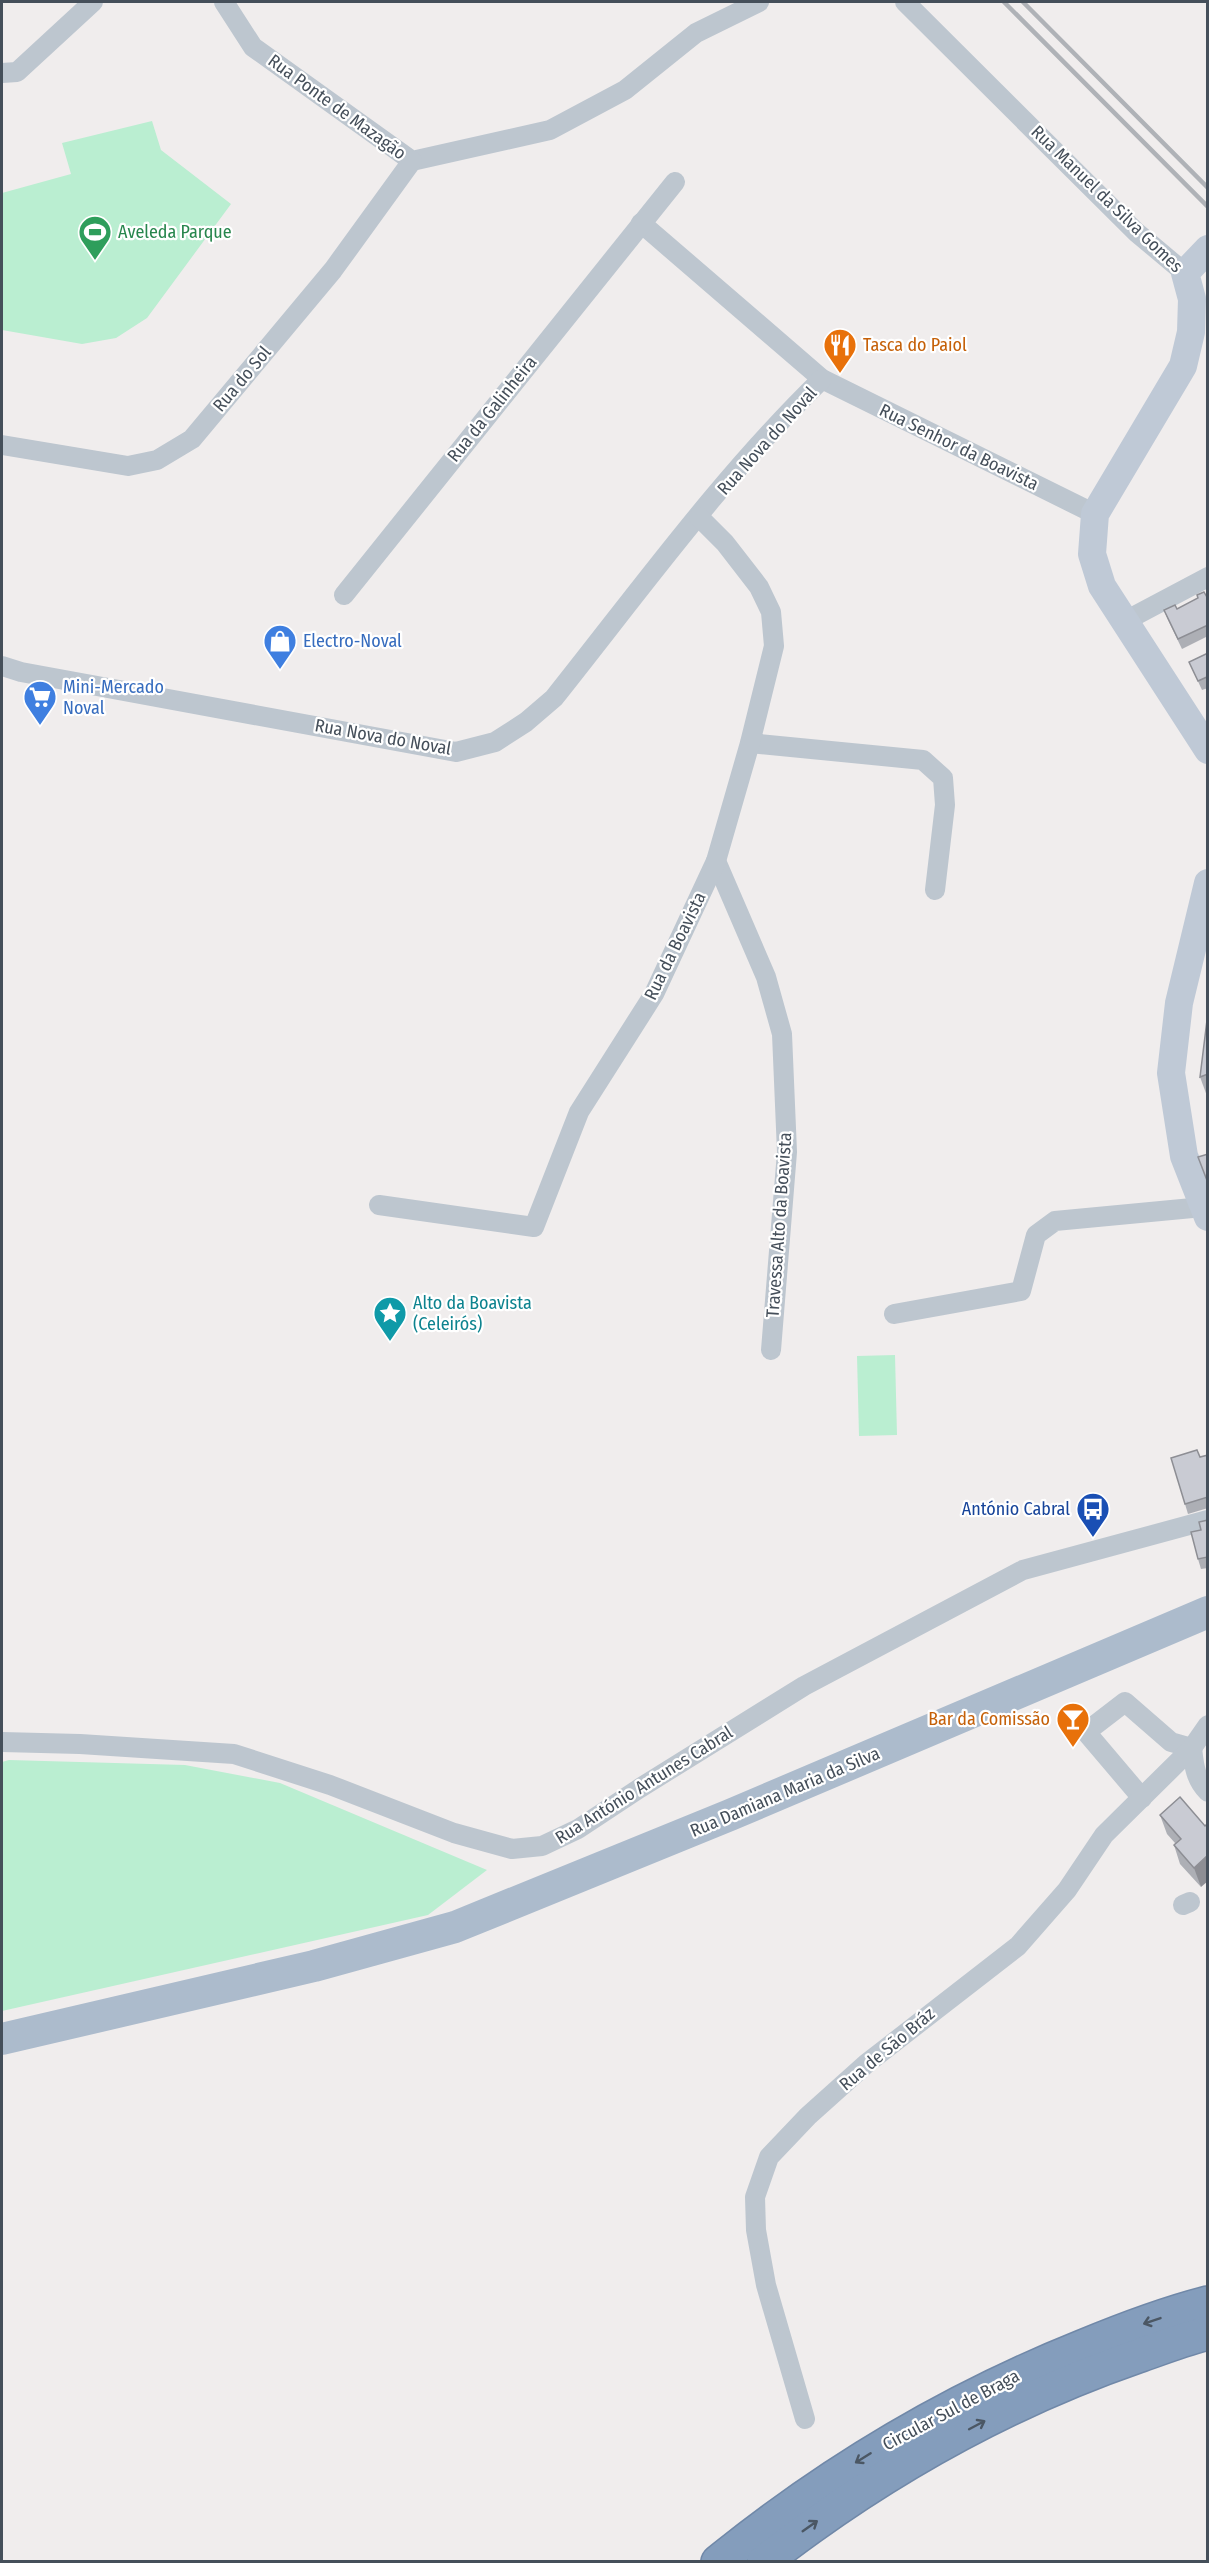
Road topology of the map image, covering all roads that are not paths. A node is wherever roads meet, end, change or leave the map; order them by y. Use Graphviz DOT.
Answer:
graph roads {
  1 [pos="93,2"];
  2 [pos="224,2"];
  3 [pos="759,2"];
  4 [pos="905,2"];
  5 [pos="2,73"];
  6 [pos="412,161"];
  7 [pos="675,182"];
  8 [pos="641,223"];
  9 [pos="1208,249"];
  10 [pos="1185,273"];
  11 [pos="822,380"];
  12 [pos="2,445"];
  13 [pos="1095,514"];
  14 [pos="699,517"];
  15 [pos="1208,577"];
  16 [pos="344,595"];
  17 [pos="1125,621"];
  18 [pos="2,666"];
  19 [pos="750,743"];
  20 [pos="1208,750"];
  21 [pos="716,861"];
  22 [pos="1208,883"];
  23 [pos="934,890"];
  24 [pos="379,1205"];
  25 [pos="1205,1212"];
  26 [pos="894,1314"];
  27 [pos="771,1350"];
  28 [pos="1208,1520"];
  29 [pos="1208,1611"];
  30 [pos="1208,1725"];
  31 [pos="2,1742"];
  32 [pos="1192,1748"];
  33 [pos="1208,1792"];
  34 [pos="1142,1798"];
  35 [pos="2,2039"];
  36 [pos="1208,2303"];
  37 [pos="1208,2333"];
  38 [pos="805,2419"];
  39 [pos="718,2562"];
  40 [pos="764,2562"];
  1 -- 5 [label="street"];
  2 -- 6 [label="street, Rua Ponte de Mazagão"];
  3 -- 6 [label="street, Rua Ponte de Mazagão"];
  4 -- 10 [label="street, Rua Manuel da Silva Gomes"];
  6 -- 12 [label="street, Rua do Sol"];
  7 -- 8 [label="street, Rua da Galinheira"];
  8 -- 11 [label="street"];
  8 -- 16 [label="street, Rua da Galinheira"];
  9 -- 10 [label="street"];
  10 -- 13 [label="street, Rua Manuel da Silva Gomes"];
  11 -- 13 [label="street, Rua Senhor da Boavista"];
  11 -- 14 [label="street, Rua Nova do Noval"];
  13 -- 17 [label="street, Rua Manuel da Silva Gomes"];
  14 -- 18 [label="street, Rua Nova do Noval"];
  14 -- 19 [label="street, Rua da Boavista"];
  15 -- 17 [label="street"];
  17 -- 20 [label="street, Rua Manuel da Silva Gomes"];
  19 -- 21 [label="street, Rua da Boavista"];
  19 -- 23 [label="street"];
  21 -- 24 [label="street, Rua da Boavista"];
  21 -- 27 [label="street, Travessa Alto da Boavista"];
  22 -- 25 [label="street"];
  25 -- 26 [label="street"];
  28 -- 31 [label="street, Rua António Antunes Cabral"];
  29 -- 35 [label="main road, Rua Damiana Maria da Silva"];
  30 -- 32 [label="street, Rua de São Bráz"];
  32 -- 33 [label="street"];
  32 -- 34 [label="street, Rua de São Bráz"];
  32 -- 34 [label="street"];
  34 -- 38 [label="street, Rua de São Bráz"];
  36 -- 39 [label="highway, Circular Sul de Braga, one-way"];
  40 -- 37 [label="highway, Circular Sul de Braga, one-way"];
}
